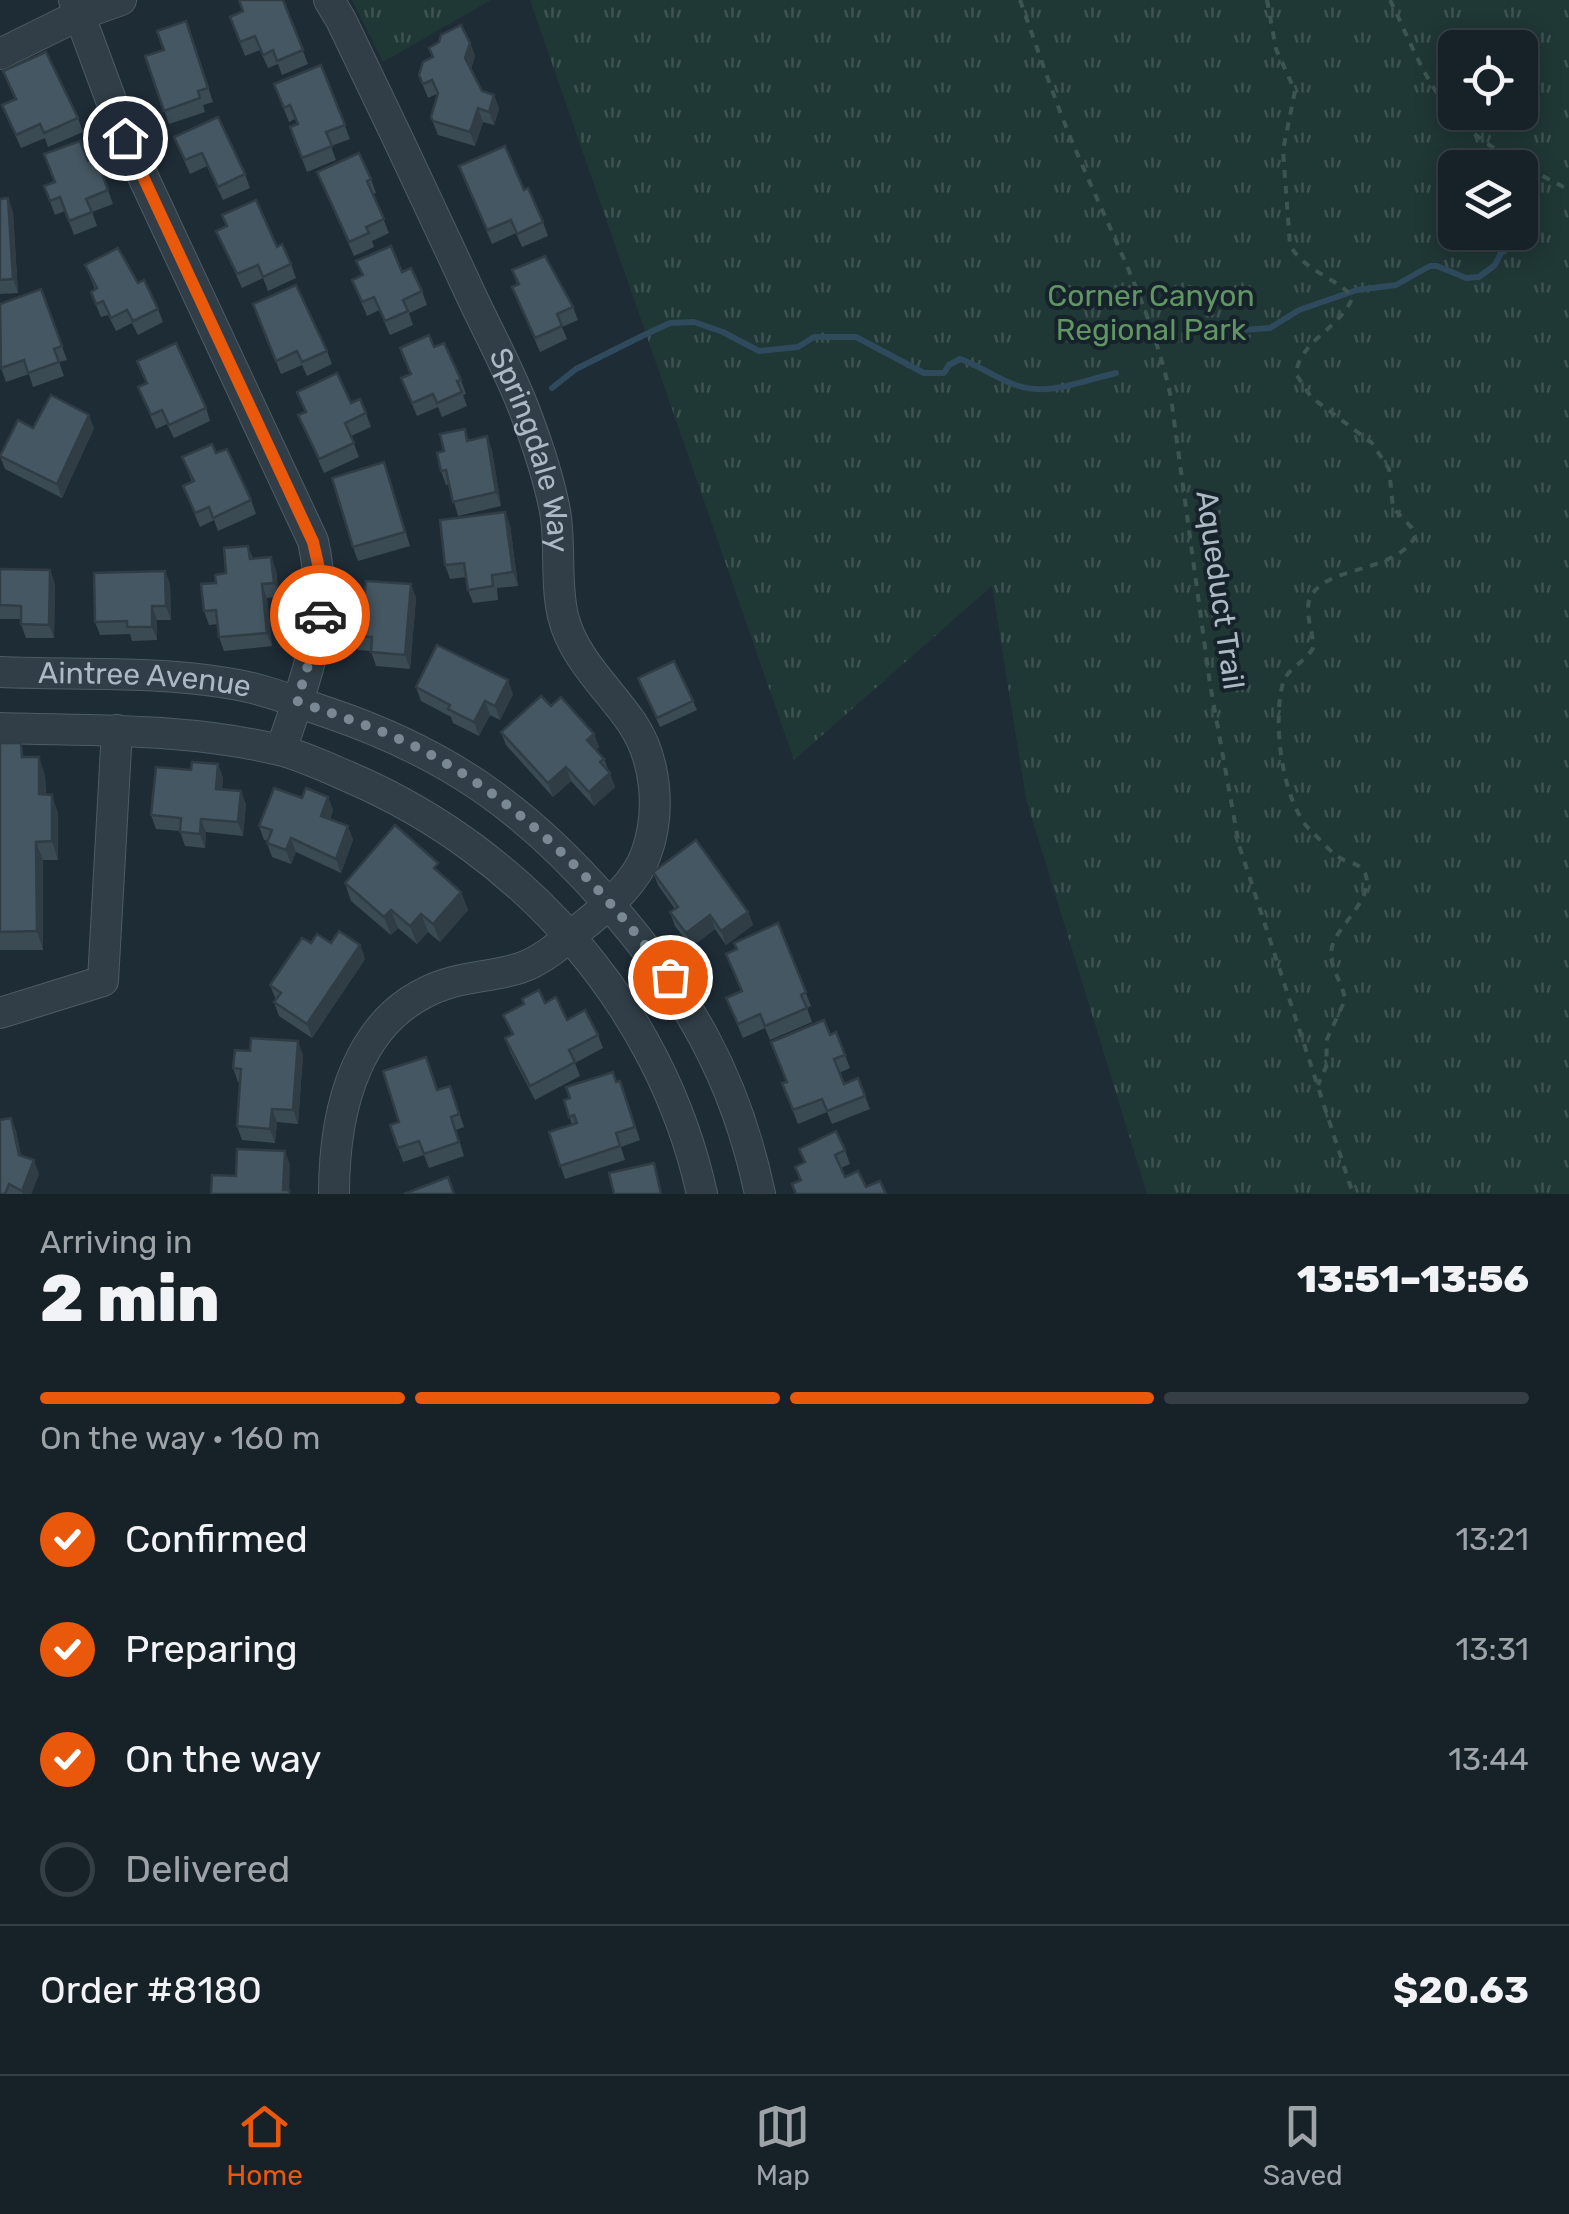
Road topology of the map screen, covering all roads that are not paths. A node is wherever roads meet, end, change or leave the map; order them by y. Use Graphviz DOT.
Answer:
graph roads {
  1 [pos="121,0"];
  2 [pos="328,0"];
  3 [pos="76,8"];
  4 [pos="0,54"];
  5 [pos="0,672"];
  6 [pos="297,701"];
  7 [pos="0,728"];
  8 [pos="118,730"];
  9 [pos="281,750"];
  10 [pos="610,905"];
  11 [pos="570,936"];
  12 [pos="0,1013"];
  13 [pos="334,1194"];
  14 [pos="702,1194"];
  15 [pos="760,1194"];
  1 -- 3 [label="street"];
  2 -- 10 [label="street, Springdale Way"];
  3 -- 4 [label="street"];
  3 -- 6 [label="street"];
  5 -- 6 [label="street, Aintree Avenue"];
  6 -- 9 [label="street"];
  6 -- 10 [label="street, Aintree Avenue"];
  7 -- 8 [label="street, Aintree Avenue"];
  8 -- 9 [label="street, Aintree Avenue"];
  8 -- 12 [label="street"];
  9 -- 11 [label="street, Aintree Avenue"];
  10 -- 11 [label="street, Springdale Way"];
  10 -- 15 [label="street, Aintree Avenue"];
  11 -- 13 [label="street, Springdale Way"];
  11 -- 14 [label="street, Aintree Avenue"];
}
